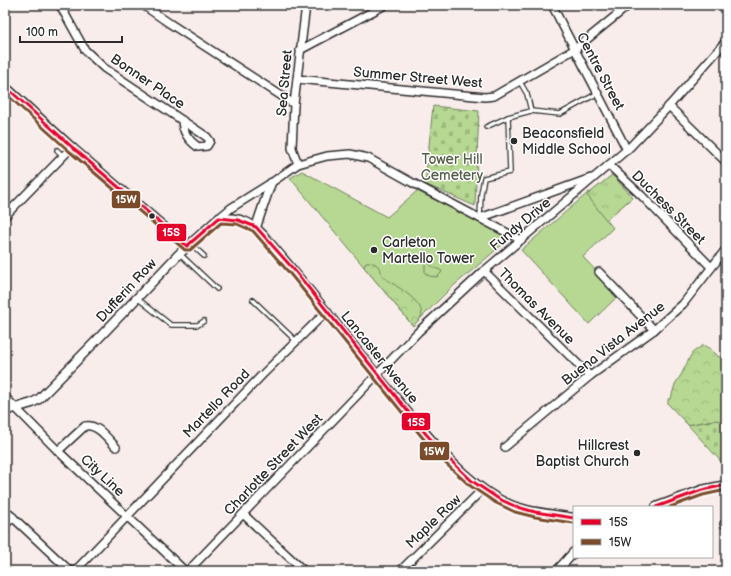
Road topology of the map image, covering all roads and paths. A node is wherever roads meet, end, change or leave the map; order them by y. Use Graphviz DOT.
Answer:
graph roads {
  1 [pos="58,5"];
  2 [pos="144,5"];
  3 [pos="306,5"];
  4 [pos="385,5"];
  5 [pos="552,5"];
  6 [pos="629,5"];
  7 [pos="726,41"];
  8 [pos="575,49"];
  9 [pos="300,50"];
  10 [pos="296,79"];
  11 [pos="520,82"];
  12 [pos="5,86"];
  13 [pos="598,93"];
  14 [pos="294,104"];
  15 [pos="669,106"];
  16 [pos="531,111"];
  17 [pos="508,117"];
  18 [pos="182,120"];
  19 [pos="486,127"];
  20 [pos="72,147"];
  21 [pos="57,150"];
  22 [pos="627,150"];
  23 [pos="63,156"];
  24 [pos="726,162"];
  25 [pos="298,164"];
  26 [pos="609,165"];
  27 [pos="596,177"];
  28 [pos="271,183"];
  29 [pos="5,216"];
  30 [pos="219,218"];
  31 [pos="480,218"];
  32 [pos="256,227"];
  33 [pos="521,240"];
  34 [pos="188,245"];
  35 [pos="726,248"];
  36 [pos="179,254"];
  37 [pos="204,256"];
  38 [pos="711,267"];
  39 [pos="484,271"];
  40 [pos="599,272"];
  41 [pos="218,289"];
  42 [pos="137,298"];
  43 [pos="253,300"];
  44 [pos="326,311"];
  45 [pos="204,321"];
  46 [pos="654,330"];
  47 [pos="295,340"];
  48 [pos="377,376"];
  49 [pos="590,376"];
  50 [pos="5,398"];
  51 [pos="16,408"];
  52 [pos="5,411"];
  53 [pos="116,447"];
  54 [pos="505,447"];
  55 [pos="58,451"];
  56 [pos="726,485"];
  57 [pos="483,489"];
  58 [pos="659,506"];
  59 [pos="5,510"];
  60 [pos="243,514"];
  61 [pos="127,516"];
  62 [pos="13,517"];
  63 [pos="573,518"];
  64 [pos="5,525"];
  65 [pos="573,553"];
  66 [pos="70,571"];
  67 [pos="75,571"];
  68 [pos="184,571"];
  69 [pos="188,571"];
  70 [pos="304,571"];
  71 [pos="400,571"];
  72 [pos="557,571"];
  1 -- 18 [label="street, Bonner Place"];
  2 -- 14 [label="street"];
  3 -- 9 [label="street, Sea Street"];
  4 -- 9 [label="street"];
  5 -- 8 [label="street, Centre Street"];
  6 -- 8 [label="street, Summer Street West"];
  7 -- 15 [label="street, Fundy Drive"];
  8 -- 11 [label="street, Summer Street West"];
  8 -- 13 [label="street, Centre Street"];
  9 -- 10 [label="street, Sea Street"];
  10 -- 11 [label="street, Summer Street West"];
  10 -- 14 [label="street, Sea Street"];
  11 -- 16 [label="lane"];
  12 -- 20 [label="street"];
  13 -- 16 [label="lane"];
  13 -- 22 [label="street, Centre Street"];
  14 -- 25 [label="street, Sea Street"];
  15 -- 22 [label="street, Fundy Drive"];
  15 -- 24 [label="street"];
  16 -- 17 [label="lane"];
  17 -- 19 [label="lane"];
  17 -- 31 [label="lane"];
  20 -- 23 [label="street"];
  20 -- 34 [label="street"];
  21 -- 23 [label="lane"];
  22 -- 26 [label="street, Fundy Drive"];
  23 -- 29 [label="street"];
  25 -- 28 [label="street, Dufferin Row"];
  25 -- 31 [label="street"];
  26 -- 27 [label="street, Fundy Drive"];
  26 -- 38 [label="street, Duchess Street"];
  27 -- 31 [label="street, Fundy Drive"];
  27 -- 33 [label="street, Fundy Drive"];
  28 -- 30 [label="street, Dufferin Row"];
  28 -- 32 [label="street"];
  30 -- 32 [label="street, Lancaster Avenue"];
  30 -- 34 [label="street, Dufferin Row"];
  31 -- 33 [label="street"];
  32 -- 44 [label="street, Lancaster Avenue"];
  33 -- 39 [label="street, Fundy Drive"];
  34 -- 36 [label="street, Dufferin Row"];
  34 -- 37 [label="lane"];
  35 -- 38 [label="street, Buena Vista Avenue"];
  36 -- 41 [label="lane"];
  36 -- 42 [label="street, Dufferin Row"];
  38 -- 46 [label="street, Buena Vista Avenue"];
  39 -- 48 [label="street, Fundy Drive"];
  39 -- 49 [label="street, Thomas Avenue"];
  40 -- 46 [label="street"];
  42 -- 45 [label="lane"];
  42 -- 51 [label="street, Dufferin Row"];
  43 -- 47 [label="lane"];
  44 -- 47 [label="street, Martello Road"];
  44 -- 48 [label="street, Lancaster Avenue"];
  46 -- 49 [label="street, Buena Vista Avenue"];
  47 -- 61 [label="street, Martello Road"];
  48 -- 57 [label="street, Lancaster Avenue"];
  48 -- 60 [label="street, Charlotte Street West"];
  49 -- 54 [label="street, Buena Vista Avenue"];
  50 -- 51 [label="street, City Line"];
  51 -- 52 [label="street, Dufferin Row"];
  51 -- 55 [label="street, City Line"];
  53 -- 55 [label="street"];
  55 -- 61 [label="street, City Line"];
  56 -- 58 [label="street"];
  57 -- 63 [label="street, Lancaster Avenue"];
  57 -- 71 [label="street, Maple Row"];
  59 -- 62 [label="street"];
  60 -- 69 [label="street, Charlotte Street West"];
  60 -- 70 [label="street"];
  61 -- 67 [label="street, Martello Road"];
  61 -- 68 [label="street, City Line"];
  62 -- 64 [label="street"];
  62 -- 66 [label="street"];
  65 -- 72 [label="street"];
}
